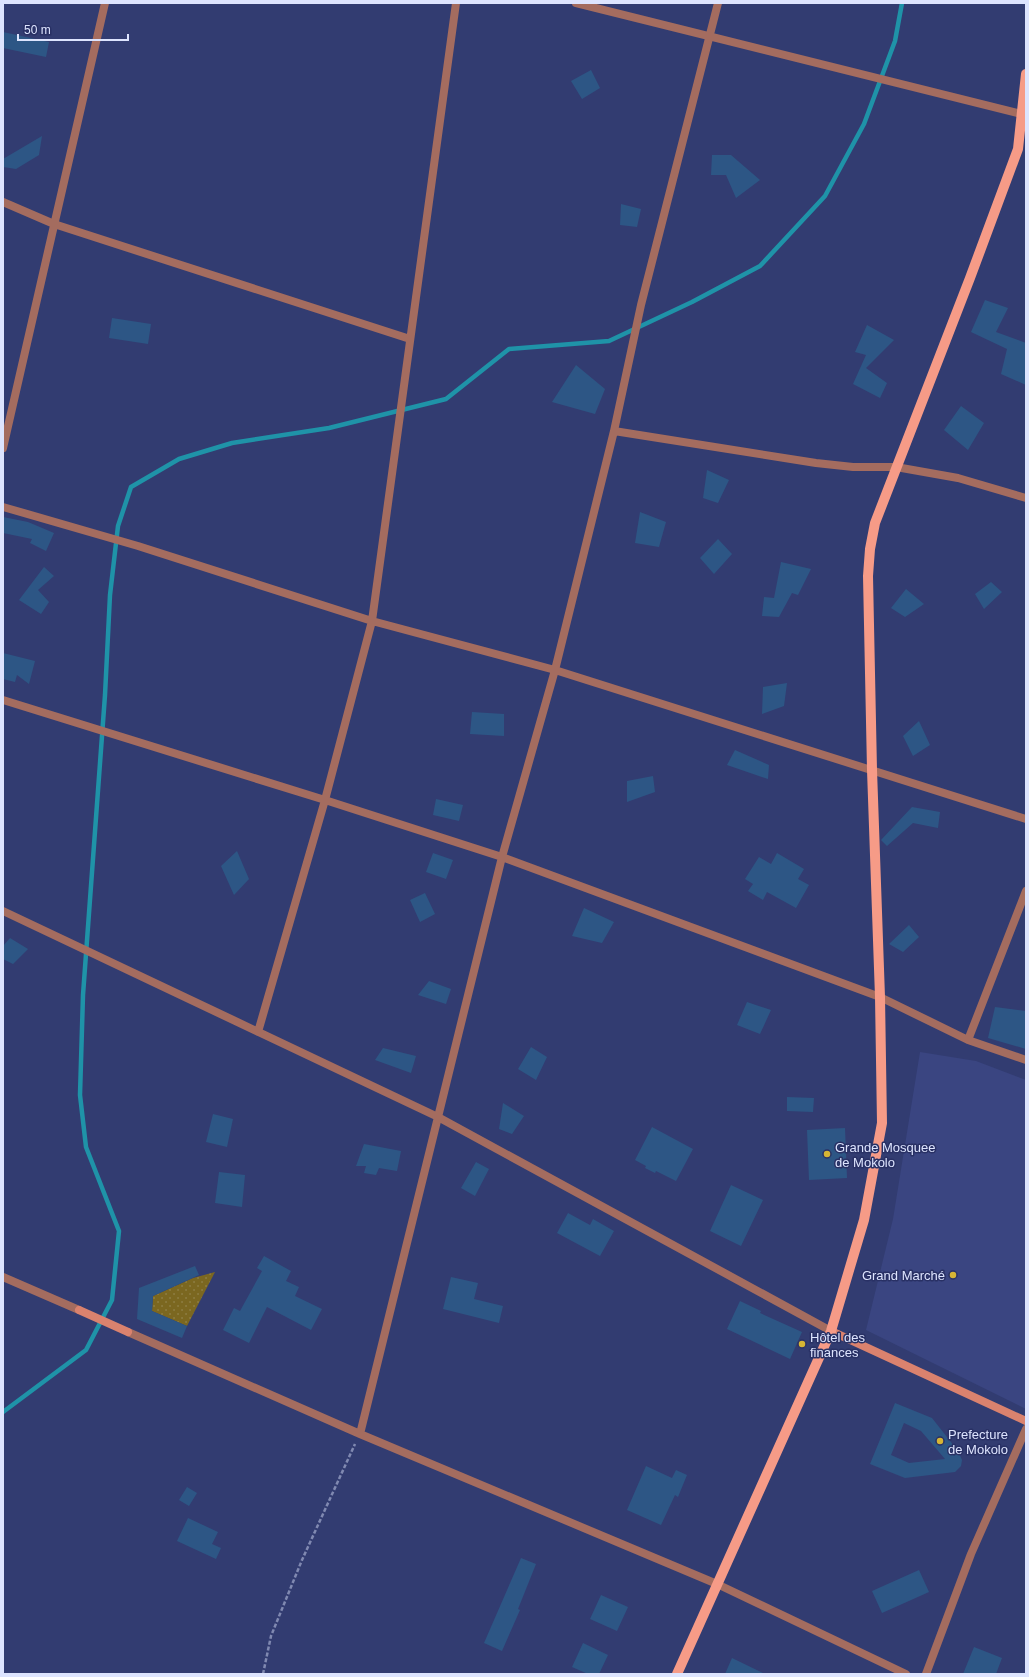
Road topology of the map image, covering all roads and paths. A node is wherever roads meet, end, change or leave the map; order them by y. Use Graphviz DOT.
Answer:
graph roads {
  1 [pos="105,3"];
  2 [pos="456,3"];
  3 [pos="576,3"];
  4 [pos="718,3"];
  5 [pos="710,36"];
  6 [pos="1026,74"];
  7 [pos="1024,115"];
  8 [pos="1022,151"];
  9 [pos="3,202"];
  10 [pos="54,224"];
  11 [pos="410,339"];
  12 [pos="614,431"];
  13 [pos="3,448"];
  14 [pos="896,467"];
  15 [pos="1026,498"];
  16 [pos="3,507"];
  17 [pos="372,621"];
  18 [pos="555,670"];
  19 [pos="3,700"];
  20 [pos="872,770"];
  21 [pos="325,800"];
  22 [pos="1026,819"];
  23 [pos="502,857"];
  24 [pos="1026,892"];
  25 [pos="3,911"];
  26 [pos="880,997"];
  27 [pos="258,1032"];
  28 [pos="968,1040"];
  29 [pos="1026,1060"];
  30 [pos="438,1117"];
  31 [pos="3,1277"];
  32 [pos="831,1330"];
  33 [pos="1026,1421"];
  34 [pos="1026,1429"];
  35 [pos="360,1434"];
  36 [pos="717,1584"];
  37 [pos="263,1674"];
  38 [pos="677,1674"];
  39 [pos="906,1674"];
  40 [pos="926,1674"];
  1 -- 10 [label="street"];
  2 -- 11 [label="street"];
  3 -- 5 [label="street"];
  4 -- 5 [label="street"];
  5 -- 7 [label="street"];
  5 -- 12 [label="street"];
  6 -- 7 [label="main road"];
  7 -- 8 [label="main road"];
  8 -- 14 [label="main road"];
  9 -- 10 [label="street"];
  10 -- 11 [label="street"];
  10 -- 13 [label="street"];
  11 -- 17 [label="street"];
  12 -- 14 [label="street"];
  12 -- 18 [label="street"];
  14 -- 15 [label="street"];
  14 -- 20 [label="main road"];
  16 -- 17 [label="street"];
  17 -- 18 [label="street"];
  17 -- 21 [label="street"];
  18 -- 20 [label="street"];
  18 -- 23 [label="street"];
  19 -- 21 [label="street"];
  20 -- 22 [label="street"];
  20 -- 26 [label="main road"];
  21 -- 23 [label="street"];
  21 -- 27 [label="street"];
  23 -- 26 [label="street"];
  23 -- 30 [label="street"];
  24 -- 28 [label="street"];
  25 -- 27 [label="street"];
  26 -- 28 [label="street"];
  26 -- 32 [label="main road"];
  27 -- 30 [label="street"];
  28 -- 29 [label="street"];
  30 -- 32 [label="street"];
  30 -- 35 [label="street"];
  31 -- 35 [label="street"];
  32 -- 33 [label="street"];
  32 -- 36 [label="main road"];
  34 -- 40 [label="street"];
  35 -- 36 [label="street"];
  35 -- 37 [label="path"];
  36 -- 38 [label="main road"];
  36 -- 39 [label="street"];
}
